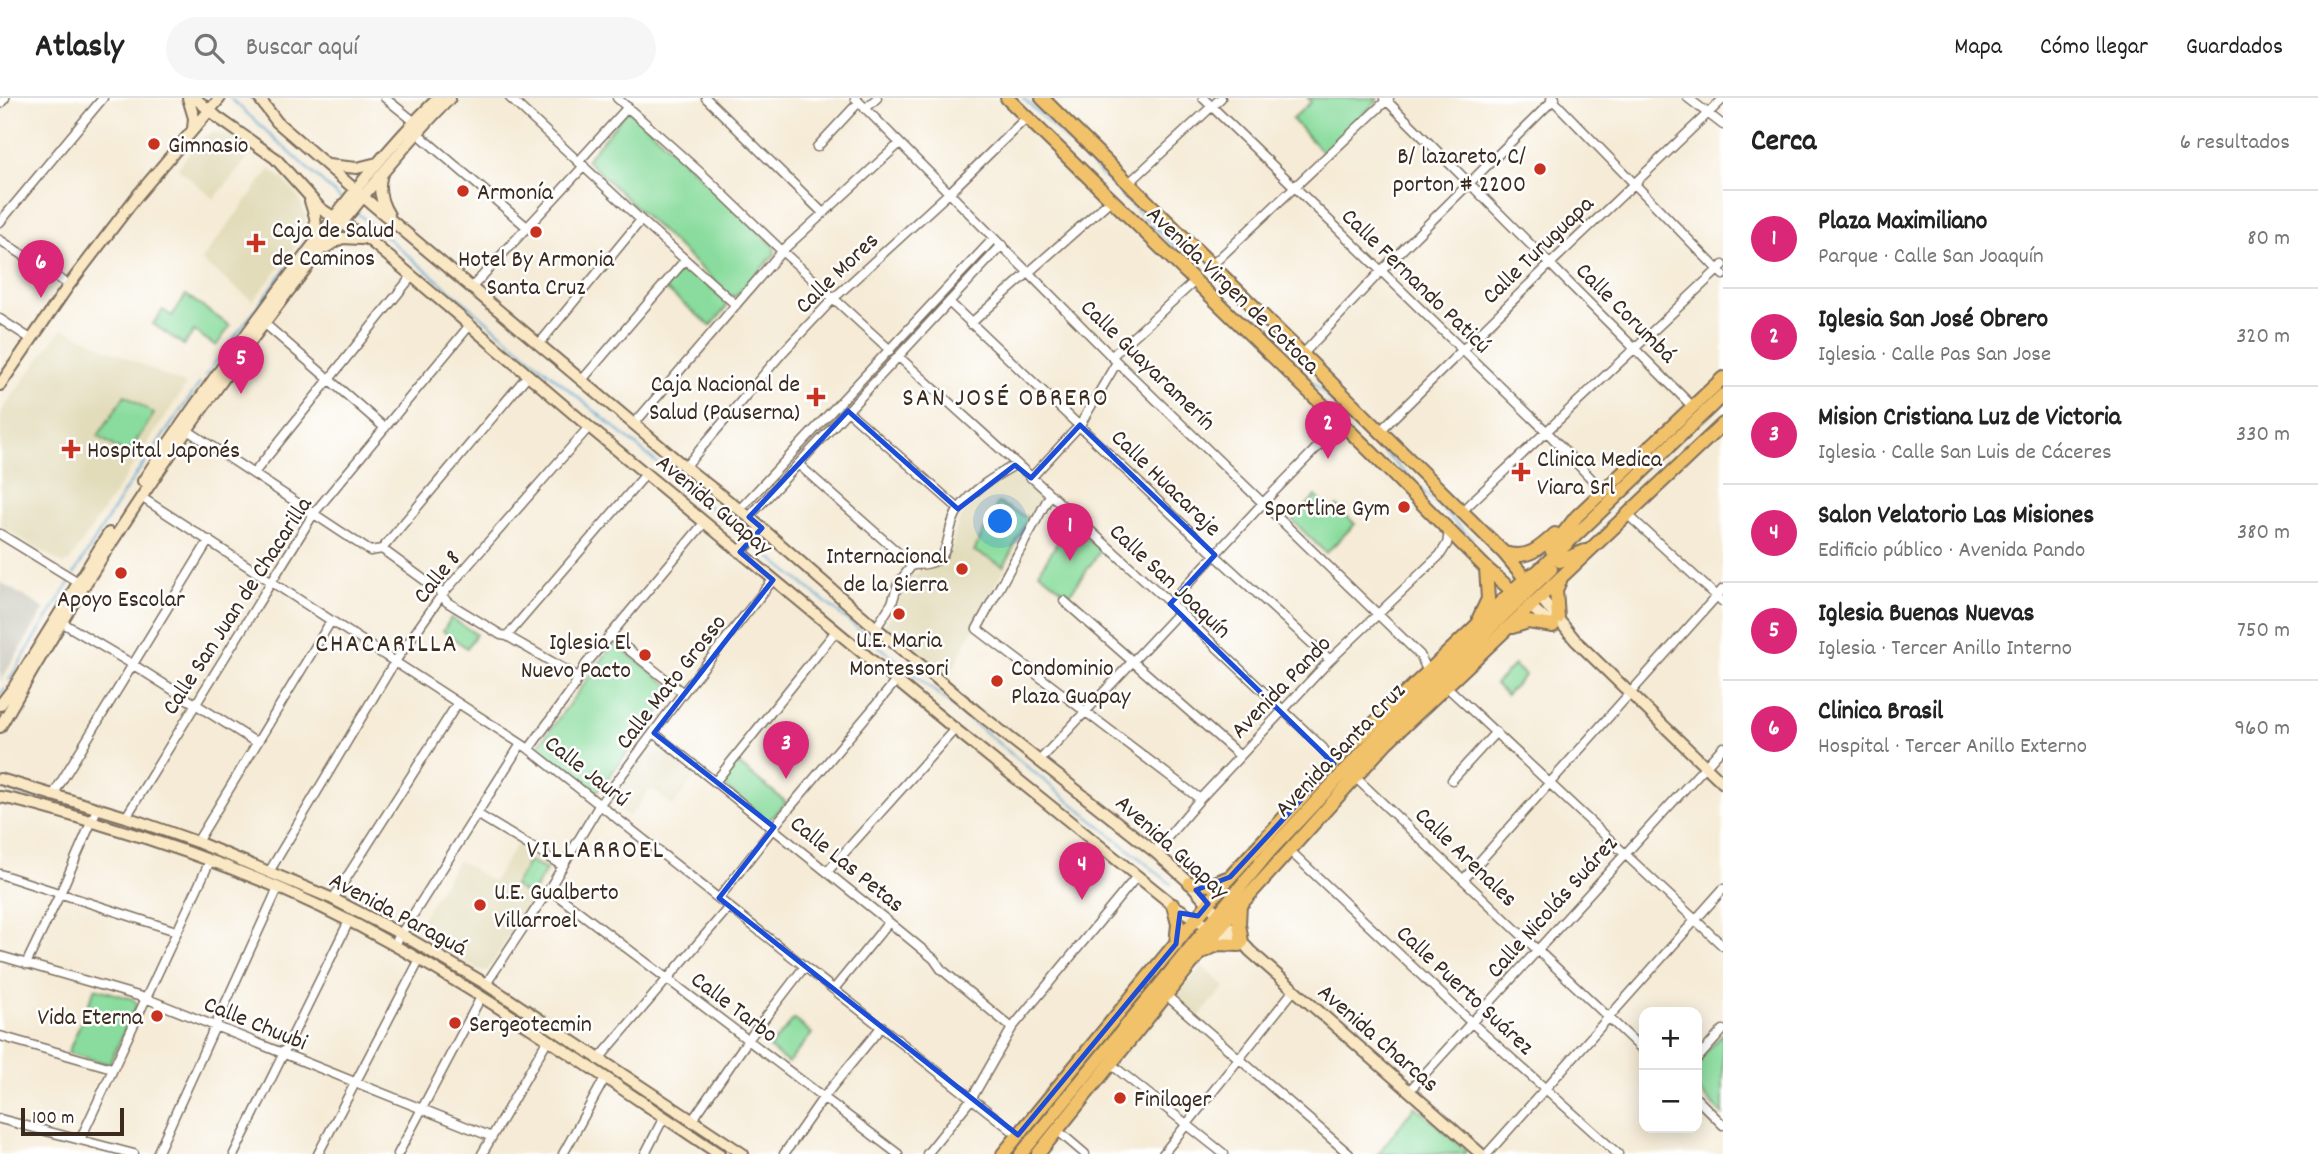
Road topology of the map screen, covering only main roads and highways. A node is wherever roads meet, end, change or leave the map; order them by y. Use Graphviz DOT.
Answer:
graph roads {
  1 [pos="188,98"];
  2 [pos="195,98"];
  3 [pos="259,98"];
  4 [pos="438,98"];
  5 [pos="448,98"];
  6 [pos="1007,98"];
  7 [pos="219,99"];
  8 [pos="1044,99"];
  9 [pos="209,111"];
  10 [pos="416,127"];
  11 [pos="234,128"];
  12 [pos="193,129"];
  13 [pos="386,163"];
  14 [pos="327,164"];
  15 [pos="308,195"];
  16 [pos="357,195"];
  17 [pos="340,217"];
  18 [pos="1152,221"];
  19 [pos="395,223"];
  20 [pos="317,240"];
  21 [pos="369,240"];
  22 [pos="315,257"];
  23 [pos="302,259"];
  24 [pos="264,323"];
  25 [pos="243,337"];
  26 [pos="226,360"];
  27 [pos="1723,380"];
  28 [pos="222,381"];
  29 [pos="0,385"];
  30 [pos="1717,393"];
  31 [pos="1723,407"];
  32 [pos="1721,429"];
  33 [pos="187,430"];
  34 [pos="139,500"];
  35 [pos="123,512"];
  36 [pos="1577,516"];
  37 [pos="762,528"];
  38 [pos="1485,534"];
  39 [pos="1466,547"];
  40 [pos="742,549"];
  41 [pos="1504,552"];
  42 [pos="1564,566"];
  43 [pos="1486,568"];
  44 [pos="78,582"];
  45 [pos="1533,587"];
  46 [pos="1521,598"];
  47 [pos="1556,622"];
  48 [pos="1470,631"];
  49 [pos="1495,631"];
  50 [pos="44,654"];
  51 [pos="0,705"];
  52 [pos="0,727"];
  53 [pos="1387,743"];
  54 [pos="0,779"];
  55 [pos="1723,783"];
  56 [pos="1328,790"];
  57 [pos="0,797"];
  58 [pos="28,803"];
  59 [pos="0,804"];
  60 [pos="1230,877"];
  61 [pos="1189,883"];
  62 [pos="1234,903"];
  63 [pos="1173,905"];
  64 [pos="1208,922"];
  65 [pos="1176,944"];
  66 [pos="1243,946"];
  67 [pos="1201,953"];
  68 [pos="1083,1098"];
  69 [pos="1037,1135"];
  70 [pos="1474,1152"];
  71 [pos="719,1154"];
  72 [pos="743,1154"];
  73 [pos="1003,1154"];
  74 [pos="1021,1154"];
  75 [pos="1038,1154"];
  1 -- 12 [label="main road"];
  2 -- 9 [label="main road, Avenida Guapay"];
  3 -- 14 [label="main road, Avenida Guapay"];
  4 -- 10 [label="main road"];
  5 -- 10 [label="main road"];
  6 -- 18 [label="main road, Avenida Virgen de Cotoca"];
  7 -- 9 [label="main road"];
  8 -- 18 [label="main road, Avenida Virgen de Cotoca"];
  9 -- 11 [label="main road, Avenida Guapay"];
  9 -- 12 [label="main road"];
  10 -- 13 [label="main road"];
  11 -- 12 [label="main road"];
  11 -- 15 [label="main road, Avenida Guapay"];
  12 -- 29 [label="main road"];
  13 -- 14 [label="main road"];
  13 -- 16 [label="main road"];
  13 -- 19 [label="main road"];
  14 -- 16 [label="main road, Avenida Guapay"];
  15 -- 17 [label="main road, Avenida Guapay"];
  15 -- 20 [label="main road"];
  16 -- 17 [label="main road"];
  16 -- 19 [label="main road, Avenida Guapay"];
  17 -- 20 [label="main road"];
  17 -- 21 [label="main road, Avenida Guapay"];
  17 -- 22 [label="main road"];
  18 -- 38 [label="main road, Avenida Virgen de Cotoca"];
  18 -- 39 [label="main road, Avenida Virgen de Cotoca"];
  19 -- 37 [label="main road, Avenida Guapay"];
  20 -- 23 [label="main road"];
  21 -- 22 [label="main road"];
  21 -- 40 [label="main road, Avenida Guapay"];
  22 -- 24 [label="main road"];
  23 -- 24 [label="main road"];
  23 -- 25 [label="main road"];
  24 -- 28 [label="main road"];
  25 -- 26 [label="main road"];
  25 -- 28 [label="main road"];
  26 -- 33 [label="main road"];
  26 -- 35 [label="main road"];
  27 -- 30 [label="main road"];
  28 -- 33 [label="main road"];
  30 -- 36 [label="main road, Avenida Santa Cruz"];
  30 -- 45 [label="main road, Avenida Santa Cruz"];
  31 -- 42 [label="main road, Avenida Santa Cruz"];
  32 -- 42 [label="main road"];
  33 -- 34 [label="main road"];
  33 -- 35 [label="main road"];
  34 -- 44 [label="main road"];
  34 -- 50 [label="main road"];
  35 -- 44 [label="main road"];
  36 -- 41 [label="main road"];
  36 -- 45 [label="main road, Avenida Santa Cruz"];
  37 -- 40 [label="main road"];
  37 -- 61 [label="main road, Avenida Guapay"];
  38 -- 39 [label="main road"];
  38 -- 41 [label="main road, Avenida Virgen de Cotoca"];
  39 -- 43 [label="main road, Avenida Virgen de Cotoca"];
  40 -- 63 [label="main road, Avenida Guapay"];
  41 -- 45 [label="main road, Avenida Virgen de Cotoca"];
  42 -- 45 [label="main road, Avenida Santa Cruz"];
  42 -- 47 [label="main road"];
  43 -- 46 [label="main road, Avenida Virgen de Cotoca"];
  43 -- 48 [label="main road"];
  44 -- 50 [label="main road"];
  44 -- 51 [label="main road"];
  45 -- 46 [label="main road, Avenida Santa Cruz"];
  45 -- 47 [label="main road"];
  46 -- 47 [label="main road"];
  46 -- 48 [label="main road, Avenida Santa Cruz"];
  46 -- 49 [label="main road, Avenida Santa Cruz"];
  47 -- 49 [label="main road"];
  47 -- 55 [label="main road"];
  48 -- 60 [label="main road, Avenida Santa Cruz"];
  49 -- 53 [label="main road, Avenida Santa Cruz"];
  49 -- 56 [label="main road, Avenida Santa Cruz"];
  50 -- 52 [label="main road"];
  53 -- 56 [label="main road"];
  53 -- 62 [label="main road, Avenida Santa Cruz"];
  54 -- 72 [label="main road, Avenida Paraguá"];
  56 -- 62 [label="main road, Avenida Santa Cruz"];
  57 -- 58 [label="main road, Avenida Paraguá"];
  58 -- 59 [label="main road"];
  58 -- 71 [label="main road, Avenida Paraguá"];
  60 -- 61 [label="main road"];
  60 -- 64 [label="main road, Avenida Santa Cruz"];
  61 -- 64 [label="main road, Avenida Guapay"];
  62 -- 64 [label="main road, Avenida Santa Cruz"];
  62 -- 66 [label="main road"];
  63 -- 64 [label="main road, Avenida Guapay"];
  63 -- 65 [label="main road"];
  64 -- 65 [label="main road, Avenida Santa Cruz"];
  64 -- 66 [label="main road, Avenida Charcas"];
  64 -- 67 [label="main road, Avenida Santa Cruz"];
  64 -- 69 [label="main road, Avenida Santa Cruz"];
  65 -- 73 [label="main road, Avenida Santa Cruz"];
  66 -- 67 [label="main road"];
  66 -- 70 [label="main road, Avenida Charcas"];
  67 -- 68 [label="main road, Avenida Santa Cruz"];
  68 -- 69 [label="main road"];
  68 -- 75 [label="main road, Avenida Santa Cruz"];
  69 -- 74 [label="main road, Avenida Santa Cruz"];
}
